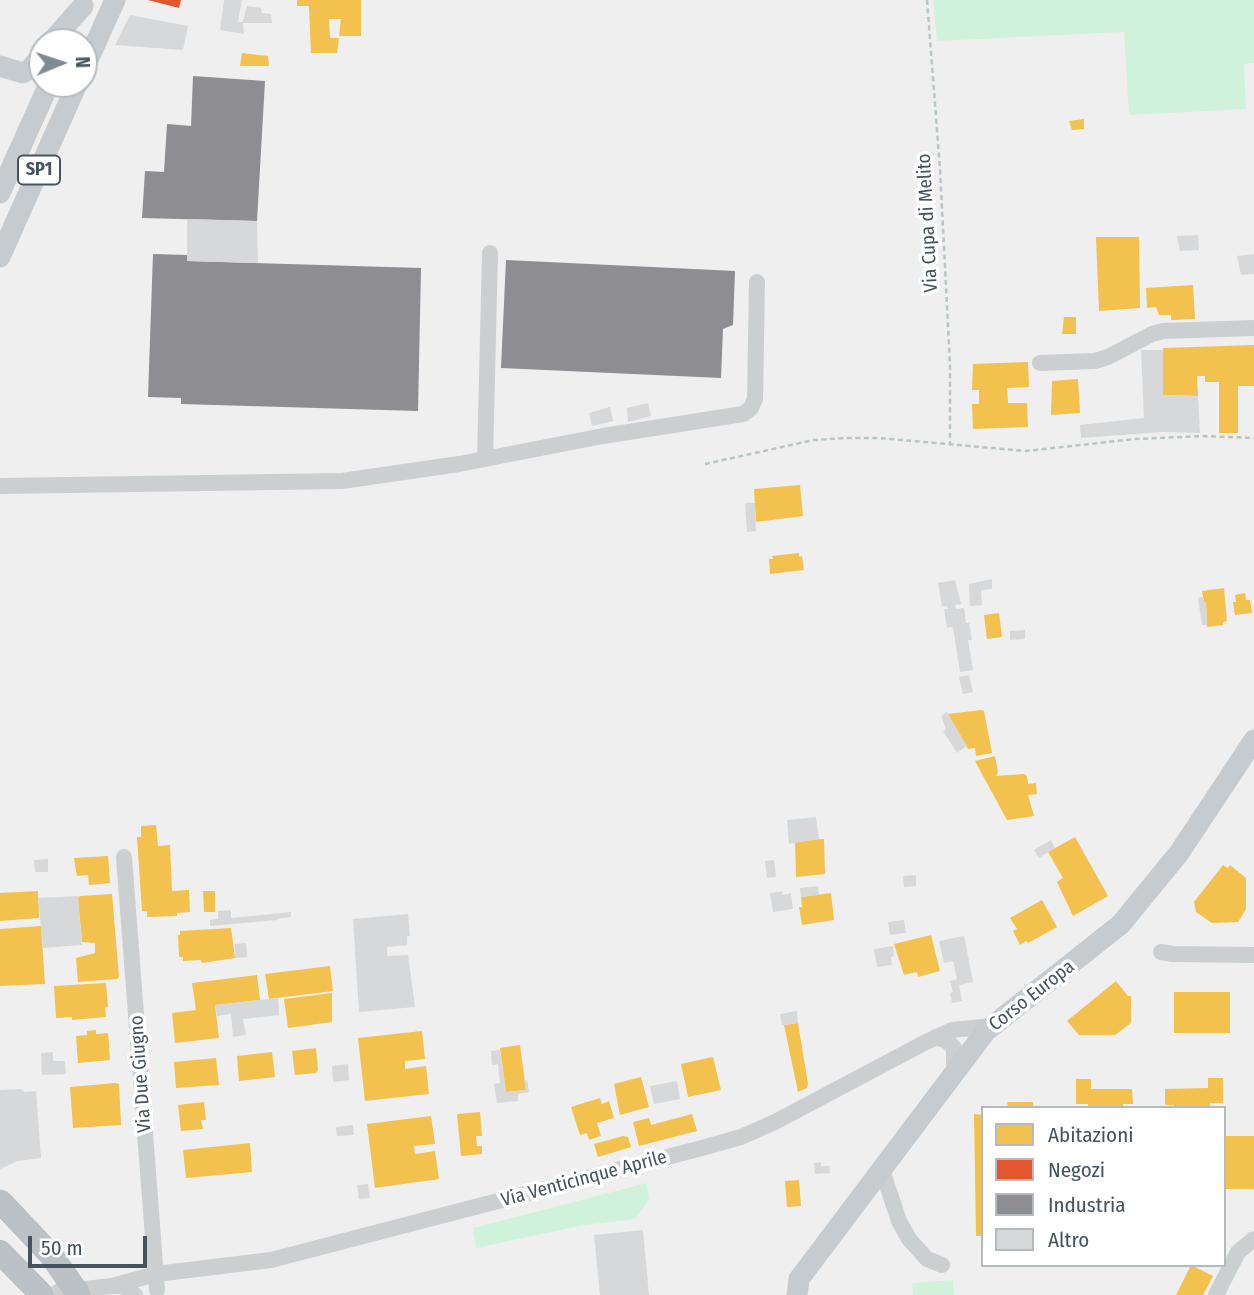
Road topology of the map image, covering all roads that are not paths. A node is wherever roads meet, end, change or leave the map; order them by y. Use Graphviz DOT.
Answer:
graph roads {
  1 [pos="115,0"];
  2 [pos="85,3"];
  3 [pos="63,28"];
  4 [pos="73,28"];
  5 [pos="98,38"];
  6 [pos="0,66"];
  7 [pos="28,70"];
  8 [pos="43,98"];
  9 [pos="71,98"];
  10 [pos="0,193"];
  11 [pos="490,253"];
  12 [pos="0,257"];
  13 [pos="757,282"];
  14 [pos="1254,328"];
  15 [pos="1040,363"];
  16 [pos="485,458"];
  17 [pos="0,486"];
  18 [pos="1253,744"];
  19 [pos="124,858"];
  20 [pos="1161,952"];
  21 [pos="1254,955"];
  22 [pos="971,1035"];
  23 [pos="936,1037"];
  24 [pos="954,1074"];
  25 [pos="882,1170"];
  26 [pos="0,1201"];
  27 [pos="0,1220"];
  28 [pos="1254,1239"];
  29 [pos="0,1252"];
  30 [pos="942,1265"];
  31 [pos="0,1269"];
  32 [pos="112,1286"];
  33 [pos="155,1286"];
  34 [pos="45,1294"];
  35 [pos="77,1295"];
  36 [pos="135,1295"];
  37 [pos="797,1295"];
  38 [pos="1216,1295"];
  1 -- 5 [label="main road"];
  2 -- 3 [label="main road"];
  2 -- 4 [label="main road"];
  6 -- 7 [label="main road"];
  8 -- 10 [label="main road, SP1"];
  9 -- 12 [label="main road, SP1"];
  11 -- 16 [label="street"];
  13 -- 16 [label="street"];
  14 -- 15 [label="street"];
  16 -- 17 [label="street"];
  18 -- 22 [label="main road, Corso Europa"];
  19 -- 33 [label="street, Via Due Giugno"];
  20 -- 21 [label="street"];
  22 -- 23 [label="street"];
  22 -- 24 [label="main road, Corso Europa"];
  23 -- 24 [label="street"];
  23 -- 33 [label="street, Via Venticinque Aprile"];
  24 -- 25 [label="main road, Corso Europa"];
  25 -- 30 [label="street"];
  25 -- 37 [label="main road, Corso Europa"];
  26 -- 35 [label="highway, bridge"];
  27 -- 35 [label="highway"];
  28 -- 38 [label="street"];
  29 -- 34 [label="highway"];
  31 -- 34 [label="highway"];
  32 -- 33 [label="street, Via Venticinque Aprile"];
  32 -- 34 [label="street, Via Venticinque Aprile"];
  32 -- 36 [label="street"];
}
